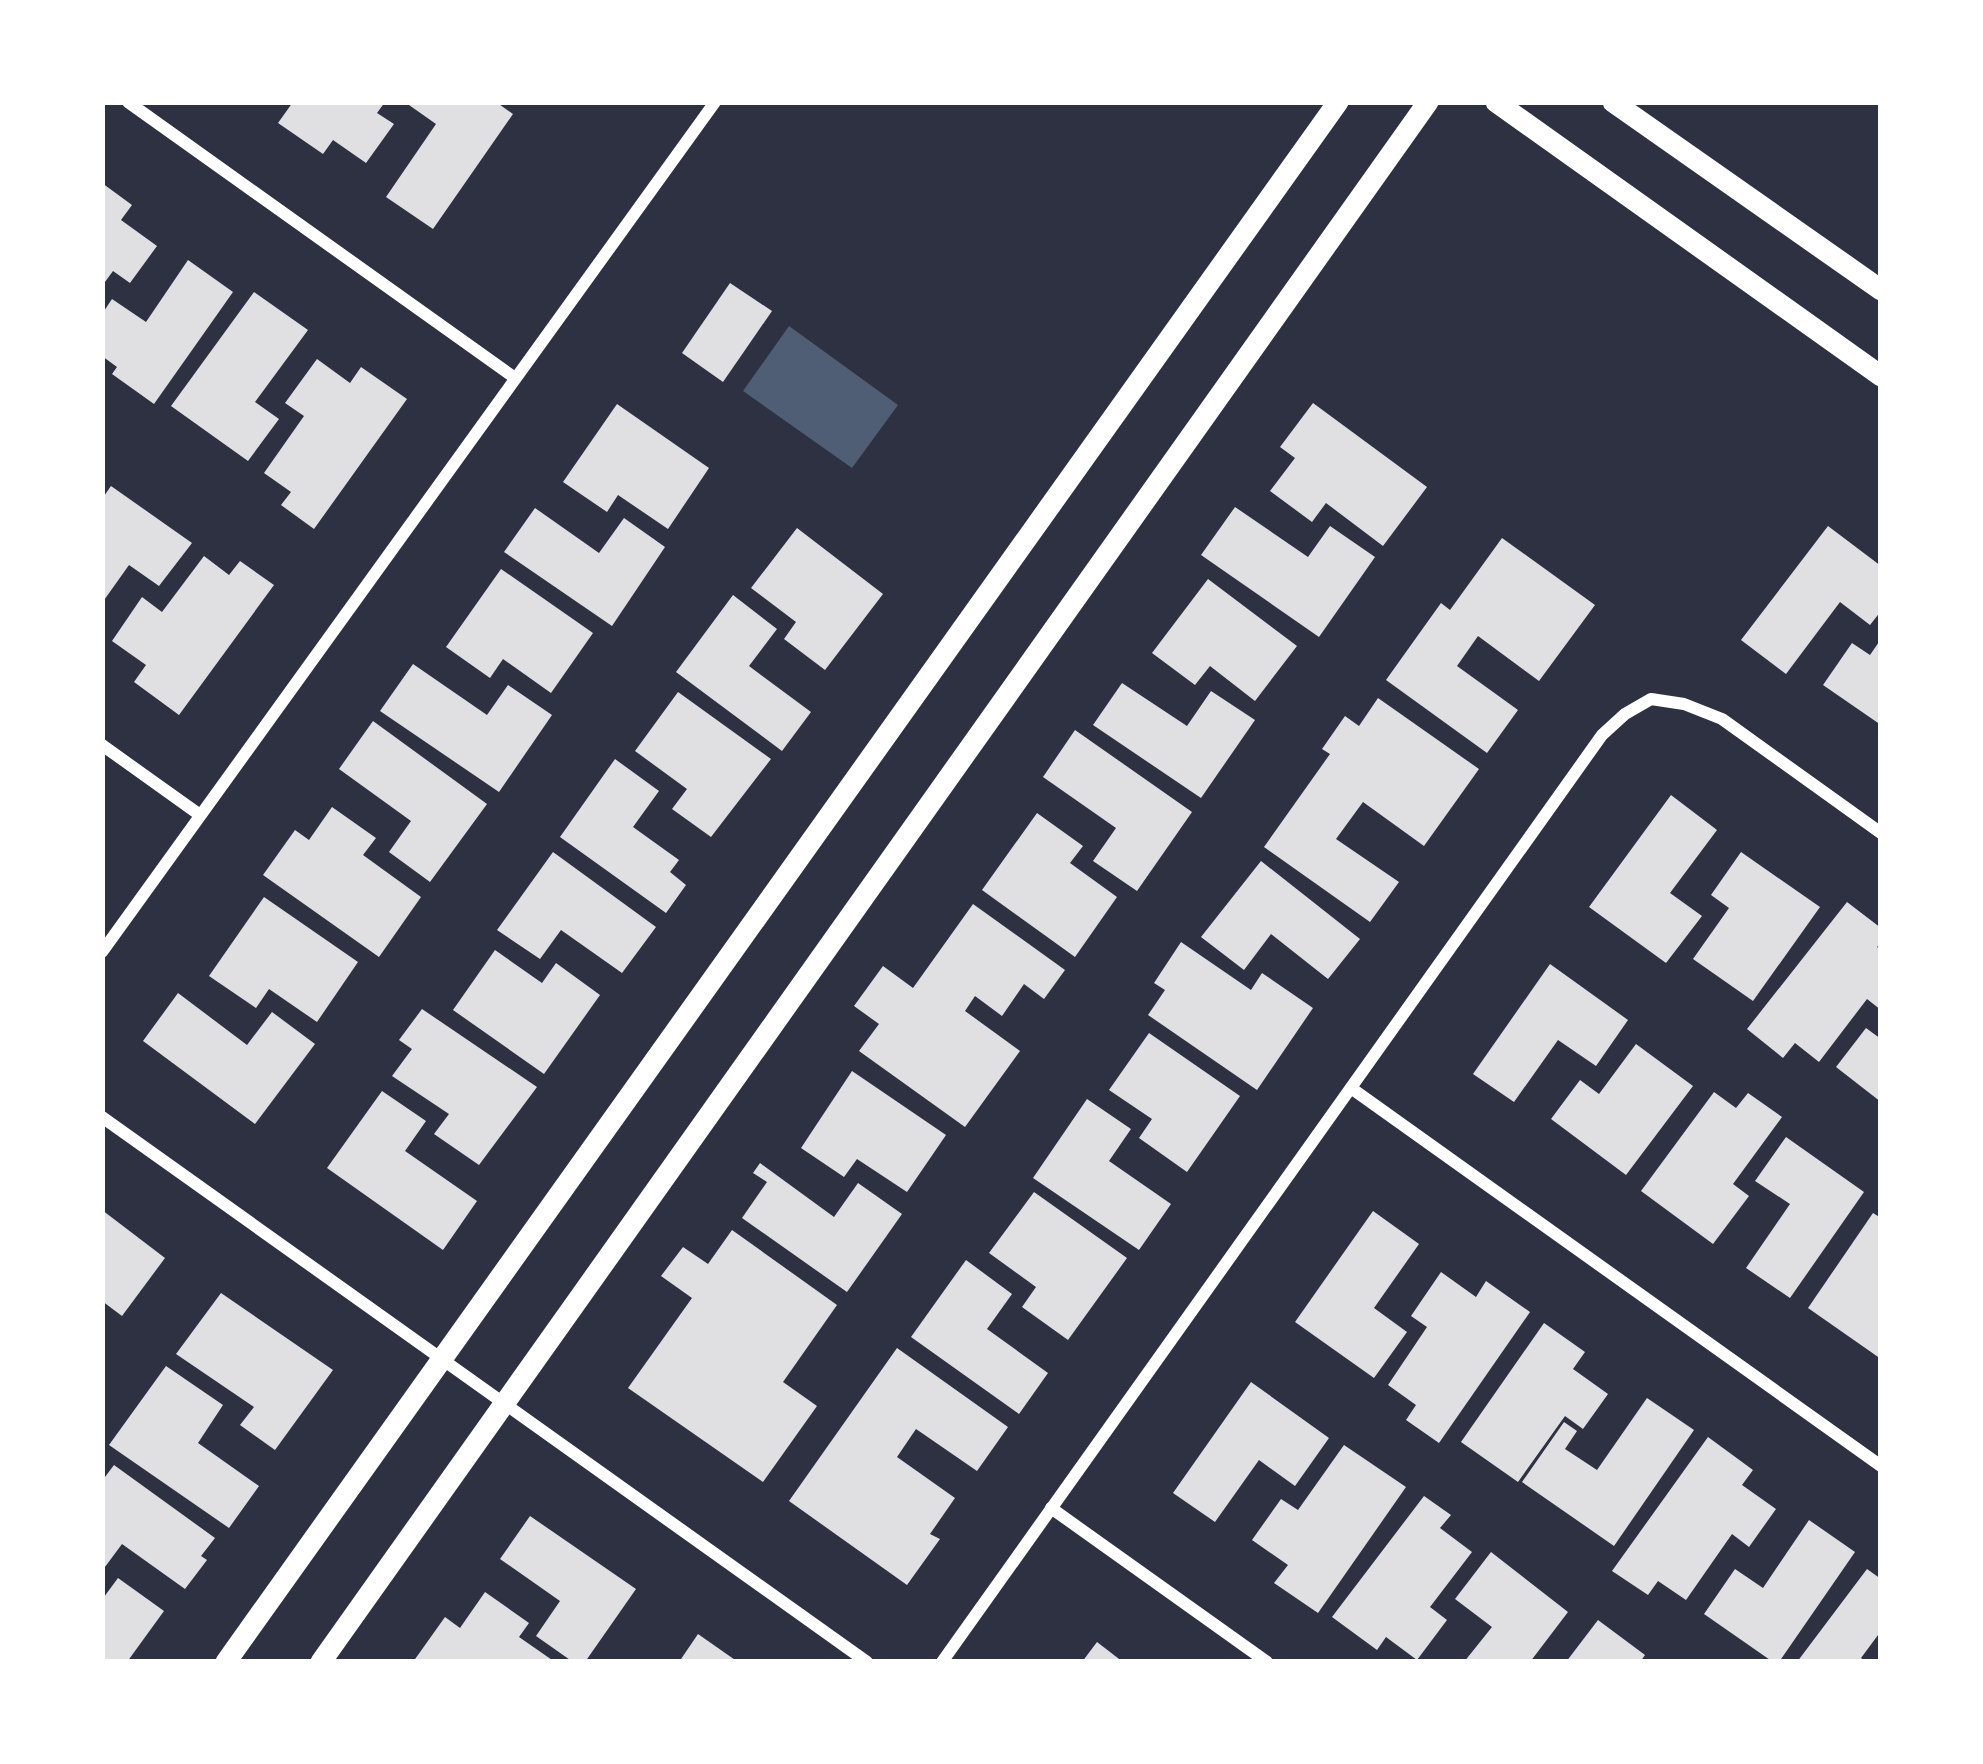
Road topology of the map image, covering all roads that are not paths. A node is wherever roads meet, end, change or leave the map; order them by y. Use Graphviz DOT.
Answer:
graph roads {
  1 [pos="128,102"];
  2 [pos="715,102"];
  3 [pos="1338,102"];
  4 [pos="1428,102"];
  5 [pos="1496,102"];
  6 [pos="1613,102"];
  7 [pos="1881,290"];
  8 [pos="1881,376"];
  9 [pos="515,379"];
  10 [pos="102,745"];
  11 [pos="200,815"];
  12 [pos="1881,833"];
  13 [pos="102,952"];
  14 [pos="1351,1088"];
  15 [pos="102,1117"];
  16 [pos="442,1359"];
  17 [pos="504,1404"];
  18 [pos="1881,1466"];
  19 [pos="1052,1508"];
  20 [pos="226,1662"];
  21 [pos="321,1662"];
  22 [pos="867,1662"];
  23 [pos="942,1662"];
  24 [pos="1267,1662"];
  1 -- 9 [label="street"];
  2 -- 9 [label="street"];
  3 -- 16 [label="street"];
  4 -- 17 [label="street"];
  5 -- 8 [label="street"];
  6 -- 7 [label="street"];
  9 -- 11 [label="street"];
  10 -- 11 [label="street"];
  11 -- 13 [label="street"];
  12 -- 14 [label="street"];
  14 -- 18 [label="street"];
  14 -- 19 [label="street"];
  15 -- 16 [label="street"];
  16 -- 17 [label="street"];
  16 -- 20 [label="street"];
  17 -- 21 [label="street"];
  17 -- 22 [label="street"];
  19 -- 23 [label="street"];
  19 -- 24 [label="street"];
}
